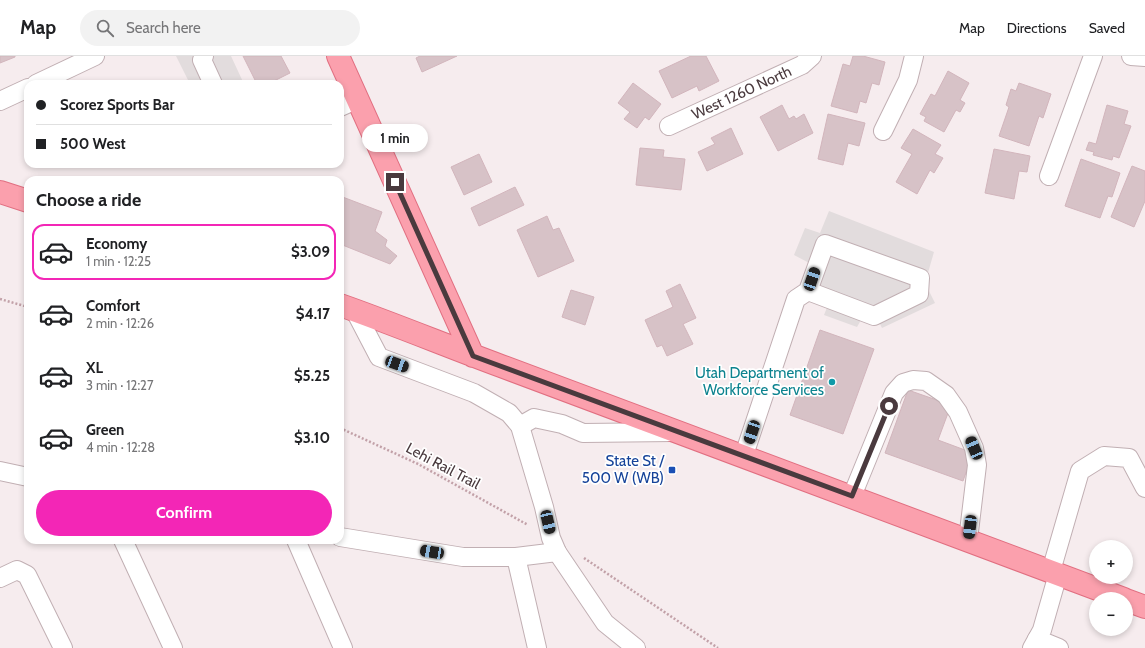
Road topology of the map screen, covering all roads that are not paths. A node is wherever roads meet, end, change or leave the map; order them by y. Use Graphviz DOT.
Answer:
graph roads {
  1 [pos="95,56"];
  2 [pos="204,56"];
  3 [pos="338,56"];
  4 [pos="812,56"];
  5 [pos="914,56"];
  6 [pos="1093,56"];
  7 [pos="1131,56"];
  8 [pos="1145,57"];
  9 [pos="44,80"];
  10 [pos="211,80"];
  11 [pos="344,80"];
  12 [pos="344,82"];
  13 [pos="24,90"];
  14 [pos="0,102"];
  15 [pos="349,103"];
  16 [pos="669,126"];
  17 [pos="883,131"];
  18 [pos="1049,176"];
  19 [pos="0,192"];
  20 [pos="24,200"];
  21 [pos="808,291"];
  22 [pos="348,308"];
  23 [pos="473,356"];
  24 [pos="520,426"];
  25 [pos="681,432"];
  26 [pos="744,455"];
  27 [pos="0,472"];
  28 [pos="24,476"];
  29 [pos="1145,488"];
  30 [pos="852,496"];
  31 [pos="344,538"];
  32 [pos="968,540"];
  33 [pos="125,544"];
  34 [pos="298,544"];
  35 [pos="557,552"];
  36 [pos="516,557"];
  37 [pos="1054,573"];
  38 [pos="0,578"];
  39 [pos="1135,606"];
  40 [pos="1034,644"];
  41 [pos="63,648"];
  42 [pos="173,648"];
  43 [pos="343,648"];
  44 [pos="537,648"];
  45 [pos="636,648"];
  46 [pos="1059,648"];
  1 -- 9 [label="street"];
  2 -- 10 [label="street"];
  3 -- 11 [label="main road"];
  4 -- 16 [label="street, West 1260 North"];
  5 -- 17 [label="street"];
  6 -- 18 [label="street"];
  7 -- 8 [label="street"];
  12 -- 15 [label="main road"];
  13 -- 14 [label="street"];
  15 -- 23 [label="main road"];
  19 -- 20 [label="main road"];
  21 -- 21 [label="street"];
  21 -- 26 [label="street"];
  22 -- 23 [label="main road"];
  22 -- 24 [label="street"];
  23 -- 25 [label="main road"];
  24 -- 25 [label="street"];
  24 -- 35 [label="street"];
  25 -- 26 [label="main road"];
  26 -- 30 [label="main road"];
  27 -- 28 [label="street"];
  29 -- 37 [label="street"];
  30 -- 32 [label="main road"];
  30 -- 32 [label="street"];
  31 -- 36 [label="street"];
  32 -- 37 [label="main road"];
  33 -- 42 [label="street"];
  34 -- 43 [label="street"];
  35 -- 36 [label="street"];
  35 -- 45 [label="street"];
  36 -- 44 [label="street"];
  37 -- 39 [label="main road"];
  37 -- 40 [label="street"];
  38 -- 41 [label="street"];
  40 -- 46 [label="street"];
}
